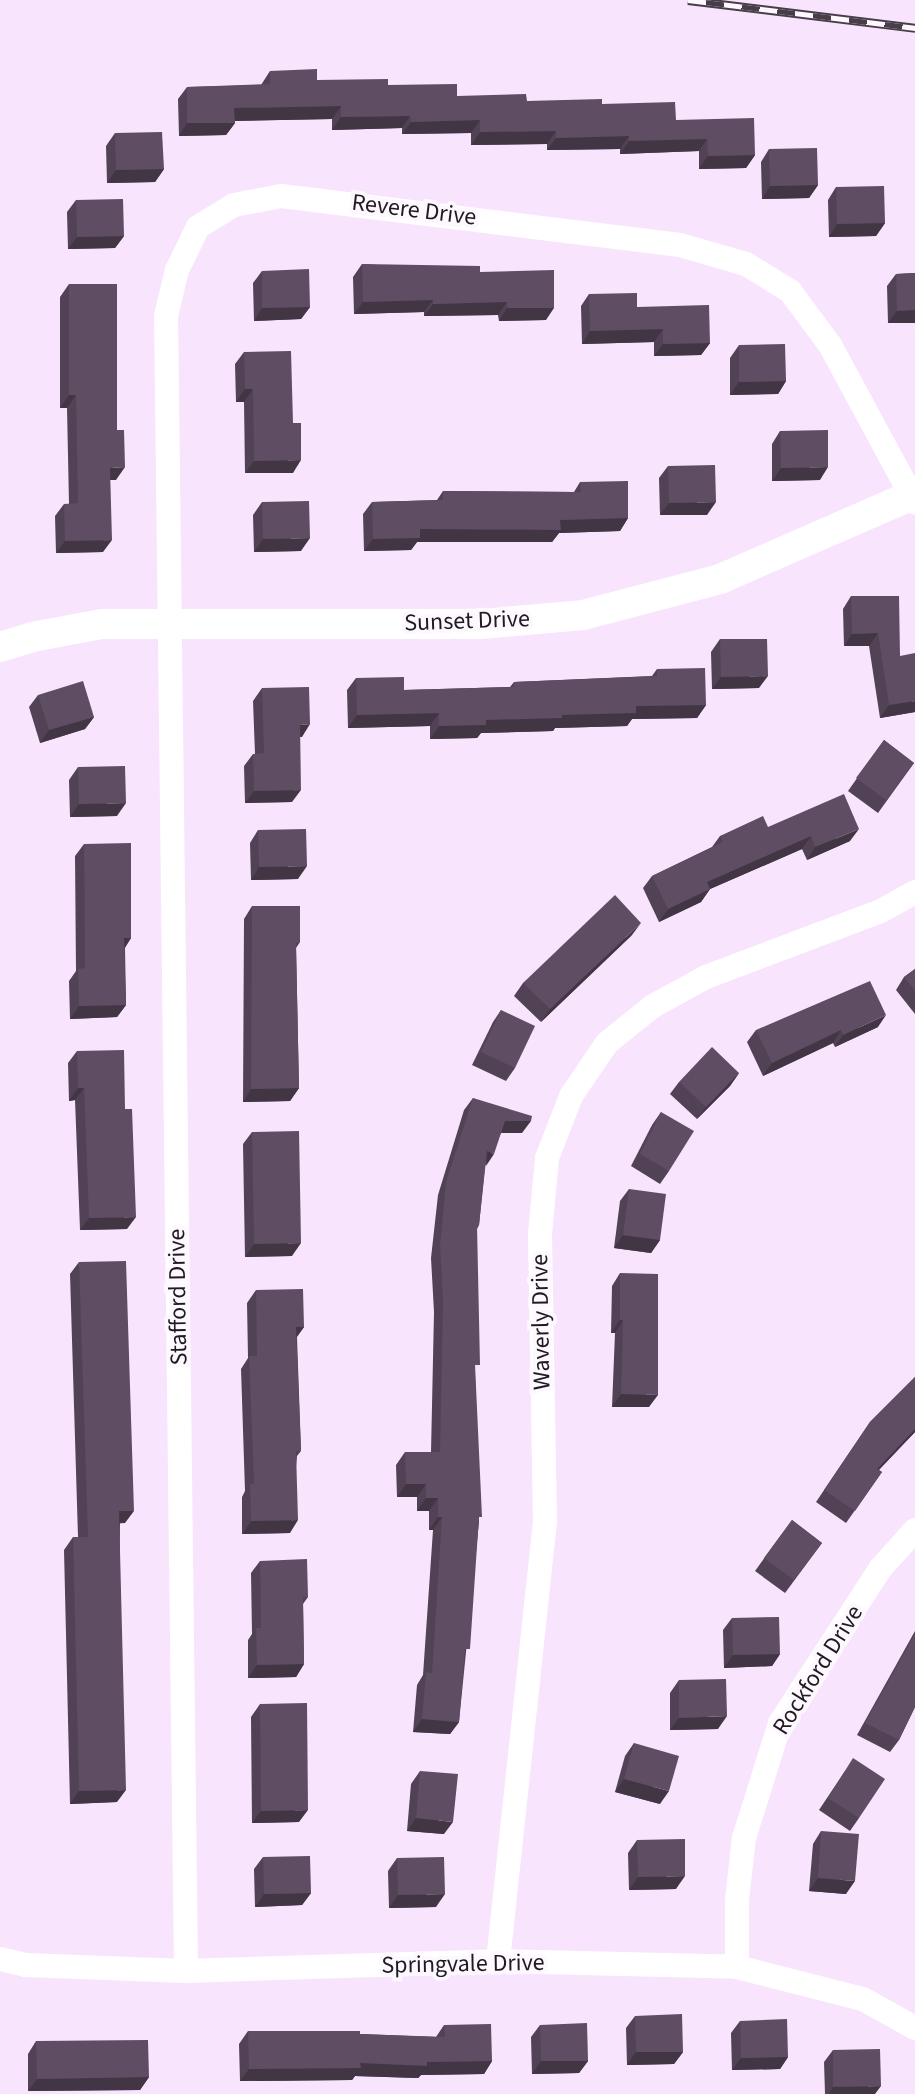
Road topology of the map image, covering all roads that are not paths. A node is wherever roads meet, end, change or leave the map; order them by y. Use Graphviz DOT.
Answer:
graph roads {
  1 [pos="914,497"];
  2 [pos="169,623"];
  3 [pos="0,647"];
  4 [pos="915,892"];
  5 [pos="915,1530"];
  6 [pos="0,1959"];
  7 [pos="498,1961"];
  8 [pos="737,1967"];
  9 [pos="186,1971"];
  10 [pos="915,2028"];
  1 -- 2 [label="street, Sunset Drive"];
  1 -- 2 [label="street, Revere Drive"];
  2 -- 3 [label="street, Sunset Drive"];
  2 -- 9 [label="street, Stafford Drive"];
  4 -- 7 [label="street, Waverly Drive"];
  5 -- 8 [label="street, Rockford Drive"];
  6 -- 9 [label="street, Springvale Drive"];
  7 -- 8 [label="street, Springvale Drive"];
  7 -- 9 [label="street, Springvale Drive"];
  8 -- 10 [label="street, Springvale Drive"];
}
